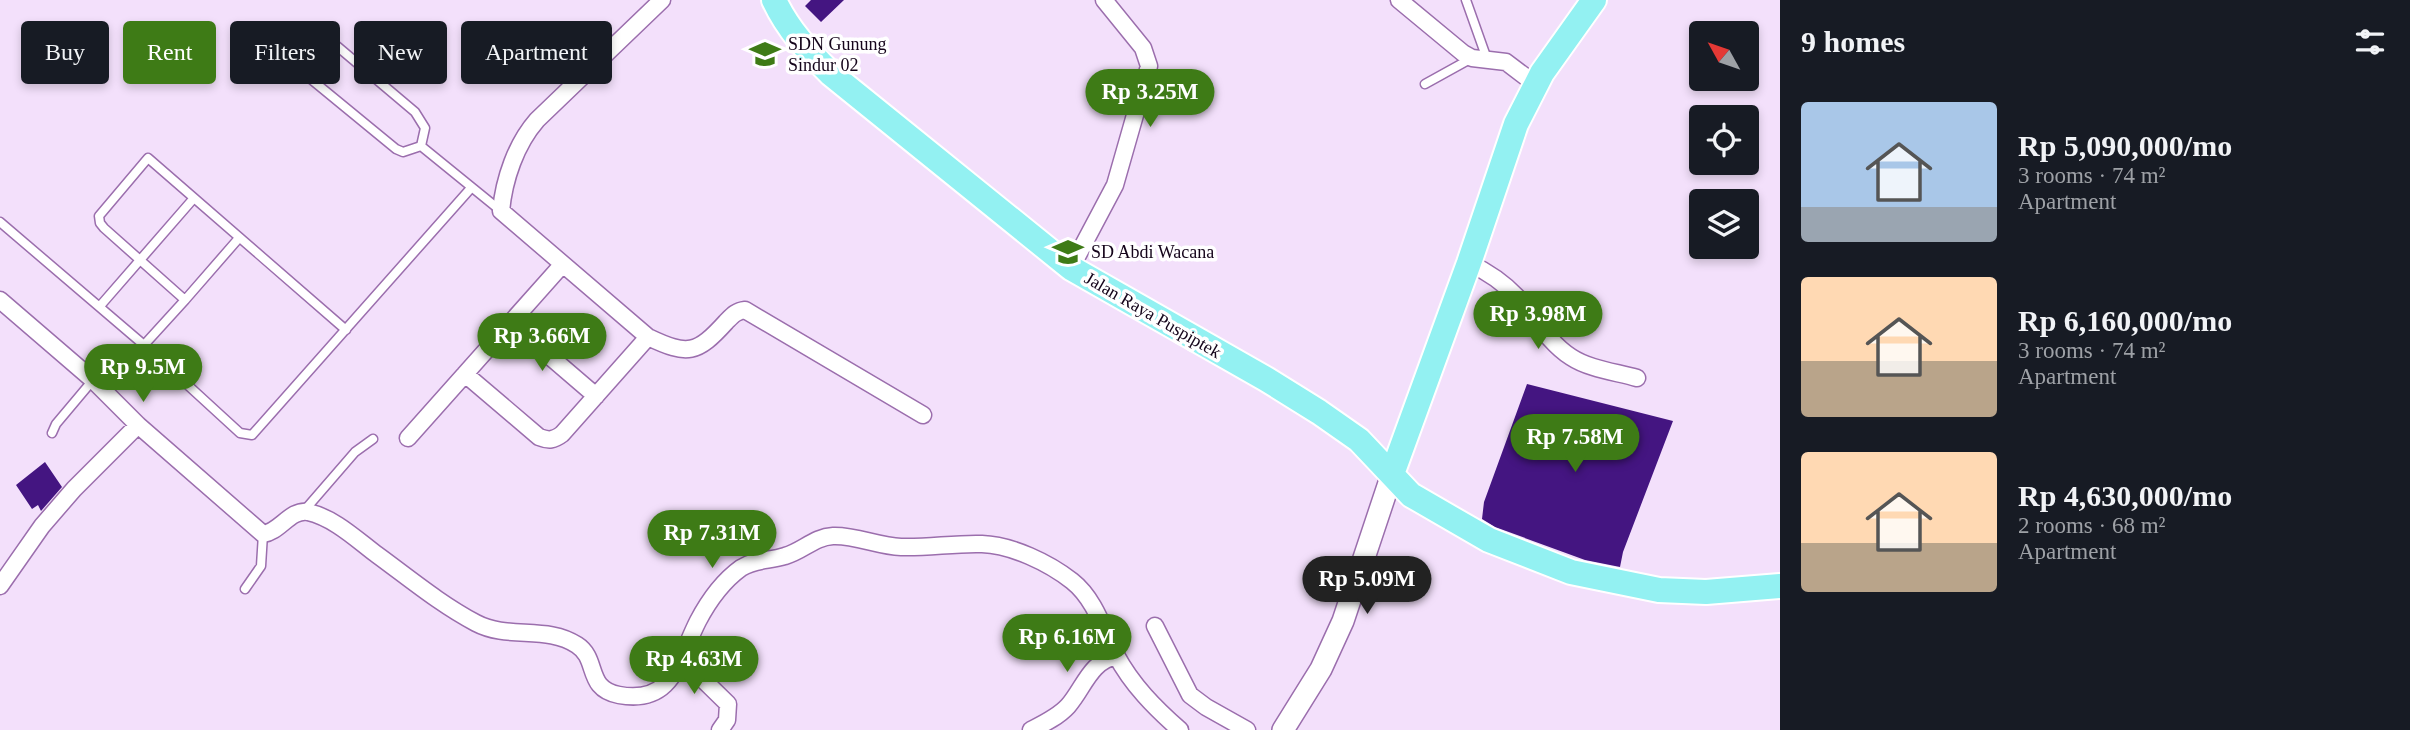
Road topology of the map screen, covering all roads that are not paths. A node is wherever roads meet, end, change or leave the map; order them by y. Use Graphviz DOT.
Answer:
graph roads {
  1 [pos="662,0"];
  2 [pos="774,0"];
  3 [pos="1104,0"];
  4 [pos="1399,0"];
  5 [pos="1466,0"];
  6 [pos="1594,0"];
  7 [pos="340,49"];
  8 [pos="1479,58"];
  9 [pos="1424,83"];
  10 [pos="317,84"];
  11 [pos="1535,84"];
  12 [pos="421,146"];
  13 [pos="471,188"];
  14 [pos="194,198"];
  15 [pos="501,211"];
  16 [pos="0,222"];
  17 [pos="239,238"];
  18 [pos="140,261"];
  19 [pos="1469,263"];
  20 [pos="562,265"];
  21 [pos="1071,268"];
  22 [pos="0,300"];
  23 [pos="185,300"];
  24 [pos="100,306"];
  25 [pos="511,323"];
  26 [pos="346,330"];
  27 [pos="648,337"];
  28 [pos="144,345"];
  29 [pos="465,374"];
  30 [pos="1637,378"];
  31 [pos="93,380"];
  32 [pos="596,396"];
  33 [pos="923,415"];
  34 [pos="138,425"];
  35 [pos="52,433"];
  36 [pos="408,438"];
  37 [pos="373,439"];
  38 [pos="1392,474"];
  39 [pos="303,512"];
  40 [pos="263,534"];
  41 [pos="0,586"];
  42 [pos="1780,586"];
  43 [pos="245,589"];
  44 [pos="1155,626"];
  45 [pos="1116,656"];
  46 [pos="682,659"];
  47 [pos="720,730"];
  48 [pos="1031,730"];
  49 [pos="1180,730"];
  50 [pos="1247,730"];
  51 [pos="1283,730"];
  1 -- 15 [label="street"];
  2 -- 21 [label="main road, Jalan Raya Puspiptek"];
  3 -- 21 [label="street"];
  4 -- 8 [label="street"];
  5 -- 8 [label="lane"];
  6 -- 11 [label="main road"];
  7 -- 12 [label="lane"];
  8 -- 9 [label="lane"];
  8 -- 11 [label="street"];
  10 -- 12 [label="lane"];
  11 -- 19 [label="main road"];
  12 -- 13 [label="lane"];
  13 -- 15 [label="lane"];
  13 -- 26 [label="lane"];
  14 -- 17 [label="lane"];
  14 -- 18 [label="lane"];
  14 -- 18 [label="lane"];
  15 -- 20 [label="street"];
  16 -- 24 [label="lane"];
  17 -- 23 [label="lane"];
  17 -- 26 [label="lane"];
  18 -- 23 [label="lane"];
  18 -- 24 [label="lane"];
  19 -- 30 [label="street"];
  19 -- 38 [label="main road"];
  20 -- 25 [label="street"];
  20 -- 27 [label="street"];
  21 -- 38 [label="main road, Jalan Raya Puspiptek"];
  22 -- 31 [label="street"];
  23 -- 28 [label="lane"];
  24 -- 28 [label="lane"];
  25 -- 29 [label="street"];
  25 -- 32 [label="street"];
  26 -- 28 [label="lane"];
  27 -- 32 [label="street"];
  27 -- 33 [label="street"];
  29 -- 32 [label="street"];
  29 -- 36 [label="street"];
  31 -- 34 [label="street"];
  31 -- 35 [label="lane"];
  34 -- 40 [label="street"];
  34 -- 41 [label="street"];
  37 -- 39 [label="lane"];
  38 -- 42 [label="main road, Jalan Raya Puspiptek"];
  38 -- 51 [label="main road"];
  39 -- 40 [label="street"];
  39 -- 46 [label="street"];
  40 -- 43 [label="lane"];
  44 -- 50 [label="street"];
  45 -- 46 [label="street"];
  45 -- 48 [label="street"];
  45 -- 49 [label="street"];
  46 -- 47 [label="street"];
}
